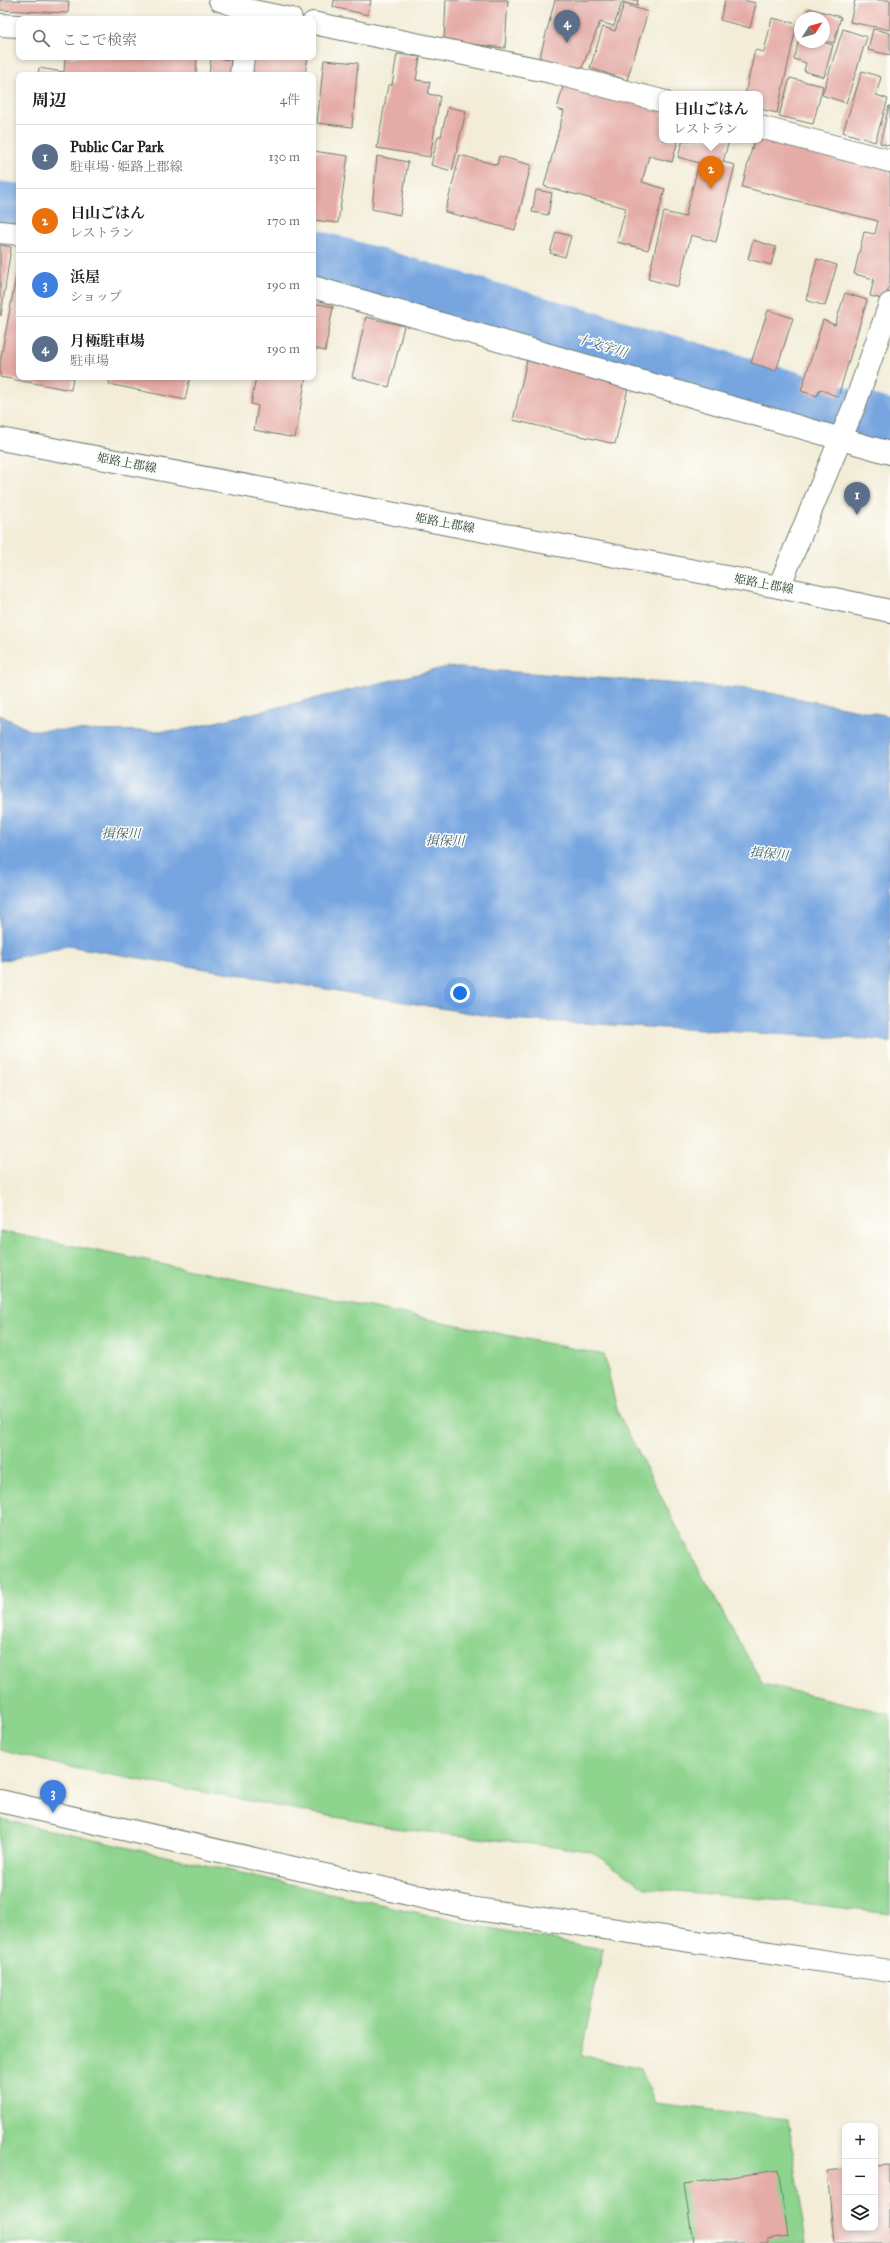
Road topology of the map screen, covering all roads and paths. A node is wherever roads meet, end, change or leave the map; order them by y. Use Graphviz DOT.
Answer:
graph roads {
  1 [pos="220,0"];
  2 [pos="248,15"];
  3 [pos="259,16"];
  4 [pos="0,25"];
  5 [pos="316,25"];
  6 [pos="16,26"];
  7 [pos="243,60"];
  8 [pos="241,72"];
  9 [pos="659,100"];
  10 [pos="763,128"];
  11 [pos="890,160"];
  12 [pos="0,232"];
  13 [pos="16,234"];
  14 [pos="316,288"];
  15 [pos="890,304"];
  16 [pos="841,438"];
  17 [pos="0,439"];
  18 [pos="890,453"];
  19 [pos="779,587"];
  20 [pos="890,612"];
  21 [pos="0,1801"];
  22 [pos="890,1971"];
  1 -- 2 [label="street"];
  2 -- 3 [label="street"];
  4 -- 6 [label="street"];
  5 -- 9 [label="street"];
  7 -- 8 [label="street"];
  10 -- 11 [label="street"];
  12 -- 13 [label="street"];
  14 -- 16 [label="street"];
  15 -- 16 [label="street"];
  16 -- 18 [label="street"];
  16 -- 19 [label="street"];
  17 -- 19 [label="street, 姫路上郡線"];
  19 -- 20 [label="street, 姫路上郡線"];
  21 -- 22 [label="street"];
}
